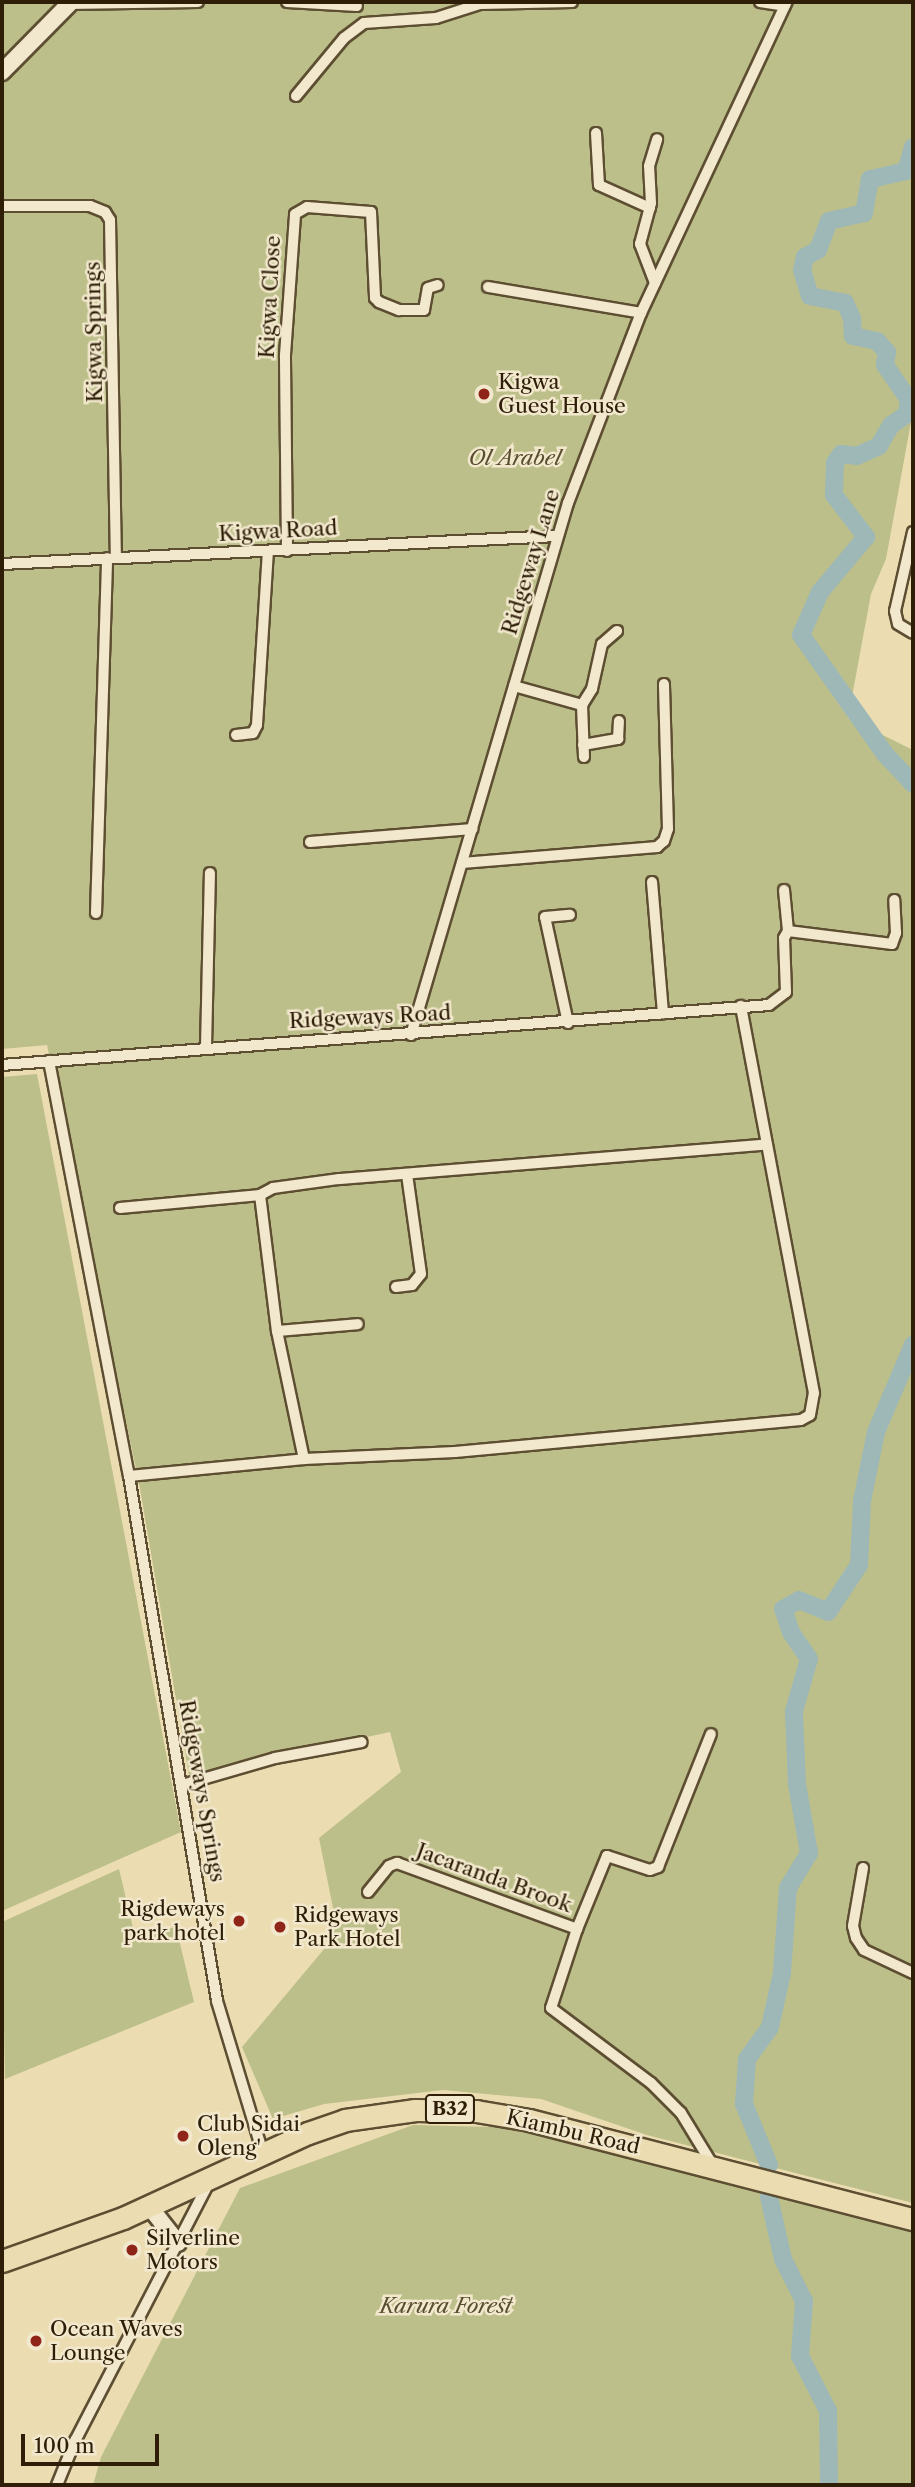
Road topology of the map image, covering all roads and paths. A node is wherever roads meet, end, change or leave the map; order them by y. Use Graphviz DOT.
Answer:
graph roads {
  1 [pos="198,2"];
  2 [pos="287,2"];
  3 [pos="572,2"];
  4 [pos="760,2"];
  5 [pos="68,4"];
  6 [pos="786,4"];
  7 [pos="357,6"];
  8 [pos="2,72"];
  9 [pos="296,96"];
  10 [pos="596,133"];
  11 [pos="657,139"];
  12 [pos="2,206"];
  13 [pos="650,208"];
  14 [pos="655,283"];
  15 [pos="438,285"];
  16 [pos="488,287"];
  17 [pos="641,313"];
  18 [pos="913,532"];
  19 [pos="556,536"];
  20 [pos="287,551"];
  21 [pos="268,552"];
  22 [pos="111,557"];
  23 [pos="2,564"];
  24 [pos="617,631"];
  25 [pos="913,633"];
  26 [pos="664,684"];
  27 [pos="514,686"];
  28 [pos="582,705"];
  29 [pos="619,721"];
  30 [pos="236,735"];
  31 [pos="472,829"];
  32 [pos="310,842"];
  33 [pos="462,863"];
  34 [pos="210,873"];
  35 [pos="652,882"];
  36 [pos="784,890"];
  37 [pos="894,900"];
  38 [pos="96,913"];
  39 [pos="570,915"];
  40 [pos="788,931"];
  41 [pos="741,1006"];
  42 [pos="663,1014"];
  43 [pos="568,1023"];
  44 [pos="411,1035"];
  45 [pos="206,1047"];
  46 [pos="49,1062"];
  47 [pos="2,1065"];
  48 [pos="765,1145"];
  49 [pos="407,1174"];
  50 [pos="260,1195"];
  51 [pos="120,1208"];
  52 [pos="396,1287"];
  53 [pos="358,1324"];
  54 [pos="277,1331"];
  55 [pos="304,1459"];
  56 [pos="128,1476"];
  57 [pos="711,1734"];
  58 [pos="362,1742"];
  59 [pos="181,1785"];
  60 [pos="863,1868"];
  61 [pos="368,1892"];
  62 [pos="577,1929"];
  63 [pos="913,1973"];
  64 [pos="262,2150"];
  65 [pos="714,2167"];
  66 [pos="211,2176"];
  67 [pos="149,2206"];
  68 [pos="913,2219"];
  69 [pos="178,2243"];
  70 [pos="2,2261"];
  71 [pos="57,2485"];
  1 -- 5 [label="street"];
  2 -- 7 [label="street"];
  3 -- 9 [label="street"];
  4 -- 6 [label="street"];
  5 -- 8 [label="street"];
  6 -- 14 [label="street, Ridgeway Lane"];
  10 -- 13 [label="street"];
  11 -- 13 [label="street"];
  12 -- 22 [label="street, Kigwa Springs"];
  13 -- 14 [label="street"];
  14 -- 17 [label="street, Ridgeway Lane"];
  15 -- 20 [label="street, Kigwa Close"];
  16 -- 17 [label="street"];
  17 -- 19 [label="street, Ridgeway Lane"];
  18 -- 25 [label="street"];
  19 -- 20 [label="street, Kigwa Road"];
  19 -- 27 [label="street, Ridgeway Lane"];
  20 -- 21 [label="street, Kigwa Road"];
  21 -- 22 [label="street, Kigwa Road"];
  21 -- 30 [label="street"];
  22 -- 23 [label="street, Kigwa Road"];
  22 -- 38 [label="street"];
  24 -- 28 [label="street"];
  26 -- 33 [label="street"];
  27 -- 28 [label="street"];
  27 -- 31 [label="street, Ridgeway Lane"];
  28 -- 29 [label="street"];
  31 -- 32 [label="street"];
  31 -- 33 [label="street, Ridgeway Lane"];
  33 -- 44 [label="street, Ridgeway Lane"];
  34 -- 45 [label="street"];
  35 -- 42 [label="street"];
  36 -- 40 [label="street"];
  37 -- 40 [label="street"];
  39 -- 43 [label="street"];
  40 -- 41 [label="street, Ridgeways Road"];
  41 -- 42 [label="street, Ridgeways Road"];
  41 -- 48 [label="street"];
  42 -- 43 [label="street, Ridgeways Road"];
  43 -- 44 [label="street, Ridgeways Road"];
  44 -- 45 [label="street, Ridgeways Road"];
  45 -- 46 [label="street, Ridgeways Road"];
  46 -- 47 [label="street, Ridgeways Road"];
  46 -- 56 [label="street, Ridgeways Springs"];
  48 -- 49 [label="street"];
  48 -- 55 [label="street"];
  49 -- 50 [label="street"];
  49 -- 52 [label="street"];
  50 -- 51 [label="street"];
  50 -- 54 [label="street"];
  53 -- 54 [label="street"];
  54 -- 55 [label="street"];
  55 -- 56 [label="street"];
  56 -- 59 [label="street, Ridgeways Springs"];
  57 -- 62 [label="street, Jacaranda Brook"];
  58 -- 59 [label="street"];
  59 -- 64 [label="street, Ridgeways Springs"];
  60 -- 63 [label="street"];
  61 -- 62 [label="street, Jacaranda Brook"];
  62 -- 65 [label="street, Jacaranda Brook"];
  64 -- 65 [label="highway, Kiambu Road / B32"];
  64 -- 66 [label="highway, Kiambu Road / B32"];
  65 -- 68 [label="highway, Kiambu Road / B32"];
  66 -- 67 [label="highway, Kiambu Road / B32"];
  66 -- 69 [label="street"];
  67 -- 69 [label="street"];
  67 -- 70 [label="highway, Kiambu Road / B32"];
  69 -- 71 [label="street"];
}
